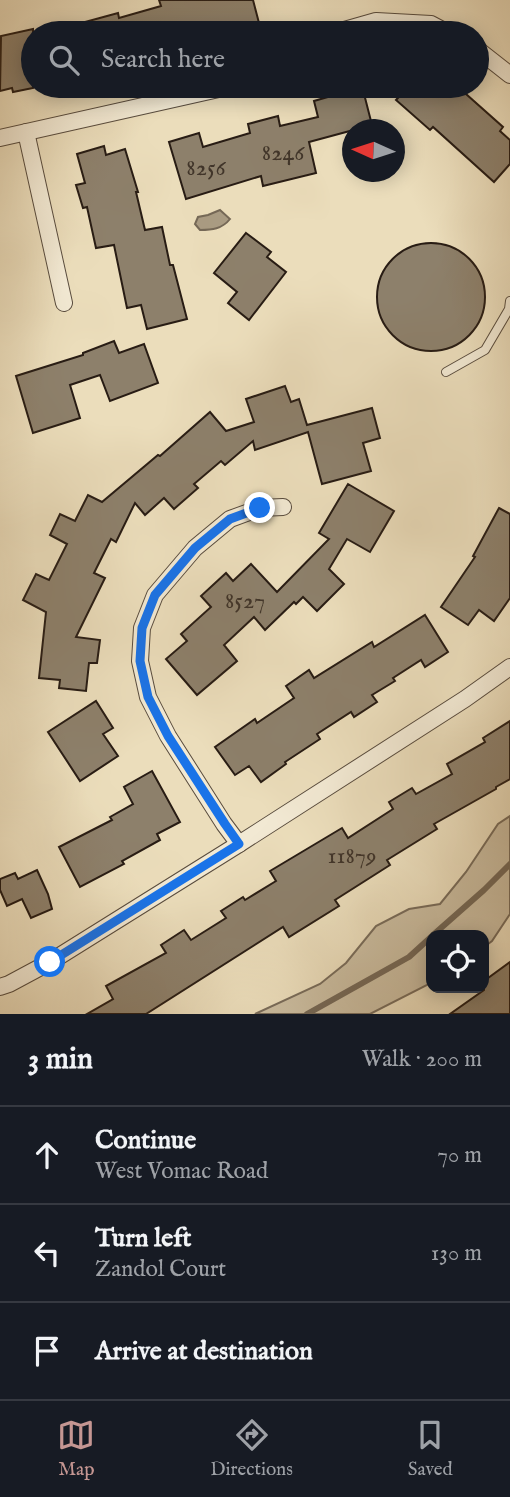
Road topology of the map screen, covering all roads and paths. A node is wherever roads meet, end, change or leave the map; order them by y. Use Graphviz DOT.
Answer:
graph roads {
  1 [pos="489,58"];
  2 [pos="510,75"];
  3 [pos="178,98"];
  4 [pos="26,132"];
  5 [pos="0,138"];
  6 [pos="510,301"];
  7 [pos="64,303"];
  8 [pos="446,372"];
  9 [pos="283,507"];
  10 [pos="510,667"];
  11 [pos="239,844"];
  12 [pos="0,987"];
  1 -- 2 [label="street"];
  3 -- 4 [label="street"];
  4 -- 5 [label="street"];
  4 -- 7 [label="street"];
  6 -- 8 [label="lane"];
  9 -- 11 [label="street"];
  10 -- 11 [label="street"];
  11 -- 12 [label="street"];
}
